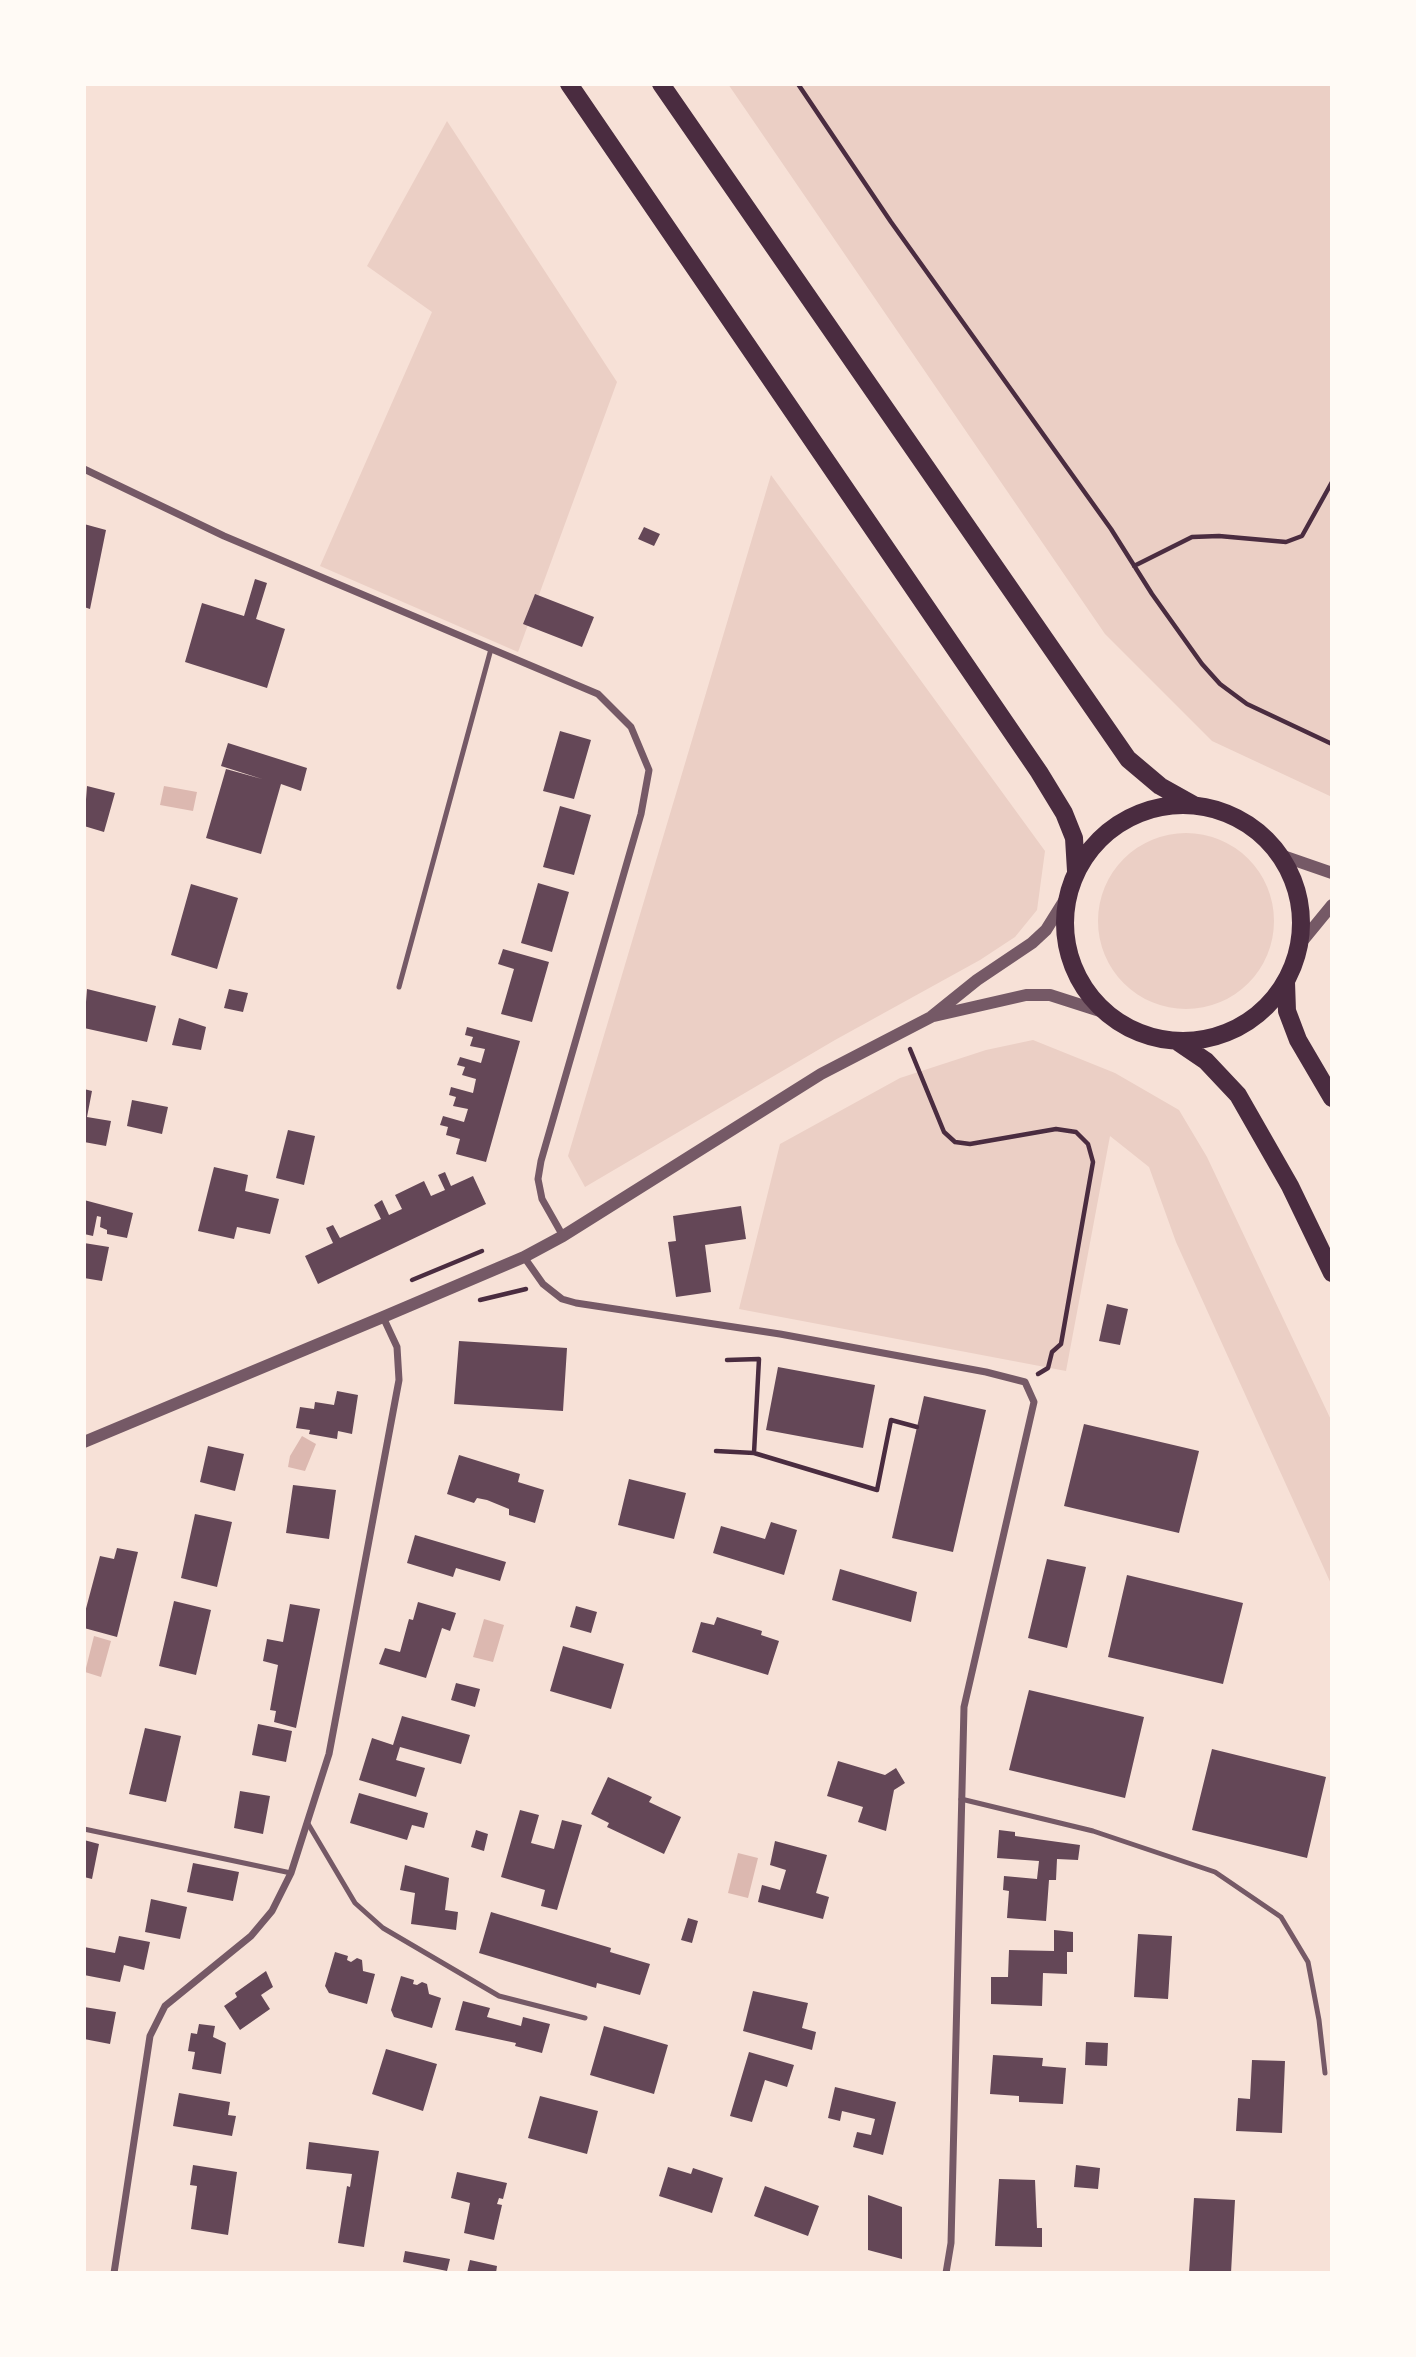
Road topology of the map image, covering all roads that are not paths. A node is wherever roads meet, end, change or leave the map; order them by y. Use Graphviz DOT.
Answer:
graph roads {
  1 [pos="569,84"];
  2 [pos="661,84"];
  3 [pos="84,469"];
  4 [pos="491,649"];
  5 [pos="1194,805"];
  6 [pos="1280,855"];
  7 [pos="1076,871"];
  8 [pos="1332,873"];
  9 [pos="1066,898"];
  10 [pos="1332,905"];
  11 [pos="1300,944"];
  12 [pos="1286,982"];
  13 [pos="399,987"];
  14 [pos="1103,1012"];
  15 [pos="931,1017"];
  16 [pos="1178,1042"];
  17 [pos="1332,1098"];
  18 [pos="564,1236"];
  19 [pos="524,1256"];
  20 [pos="1332,1273"];
  21 [pos="383,1317"];
  22 [pos="84,1442"];
  23 [pos="961,1799"];
  24 [pos="307,1822"];
  25 [pos="84,1829"];
  26 [pos="291,1874"];
  27 [pos="585,2018"];
  28 [pos="1325,2073"];
  29 [pos="114,2273"];
  30 [pos="946,2273"];
  1 -- 7 [label="main road"];
  2 -- 5 [label="main road"];
  3 -- 4 [label="street"];
  4 -- 13 [label="lane"];
  4 -- 18 [label="street"];
  5 -- 6 [label="main road"];
  5 -- 7 [label="main road"];
  6 -- 8 [label="street"];
  6 -- 11 [label="main road"];
  7 -- 9 [label="main road"];
  9 -- 14 [label="main road"];
  9 -- 15 [label="street"];
  10 -- 11 [label="street"];
  11 -- 12 [label="main road"];
  12 -- 16 [label="main road"];
  12 -- 17 [label="main road"];
  14 -- 15 [label="street"];
  14 -- 16 [label="main road"];
  15 -- 18 [label="street"];
  16 -- 20 [label="main road"];
  18 -- 19 [label="street"];
  19 -- 21 [label="street"];
  19 -- 23 [label="street"];
  21 -- 22 [label="street"];
  21 -- 24 [label="street"];
  23 -- 28 [label="lane"];
  23 -- 30 [label="street"];
  24 -- 26 [label="street"];
  24 -- 27 [label="lane"];
  25 -- 26 [label="lane"];
  26 -- 29 [label="street"];
}
